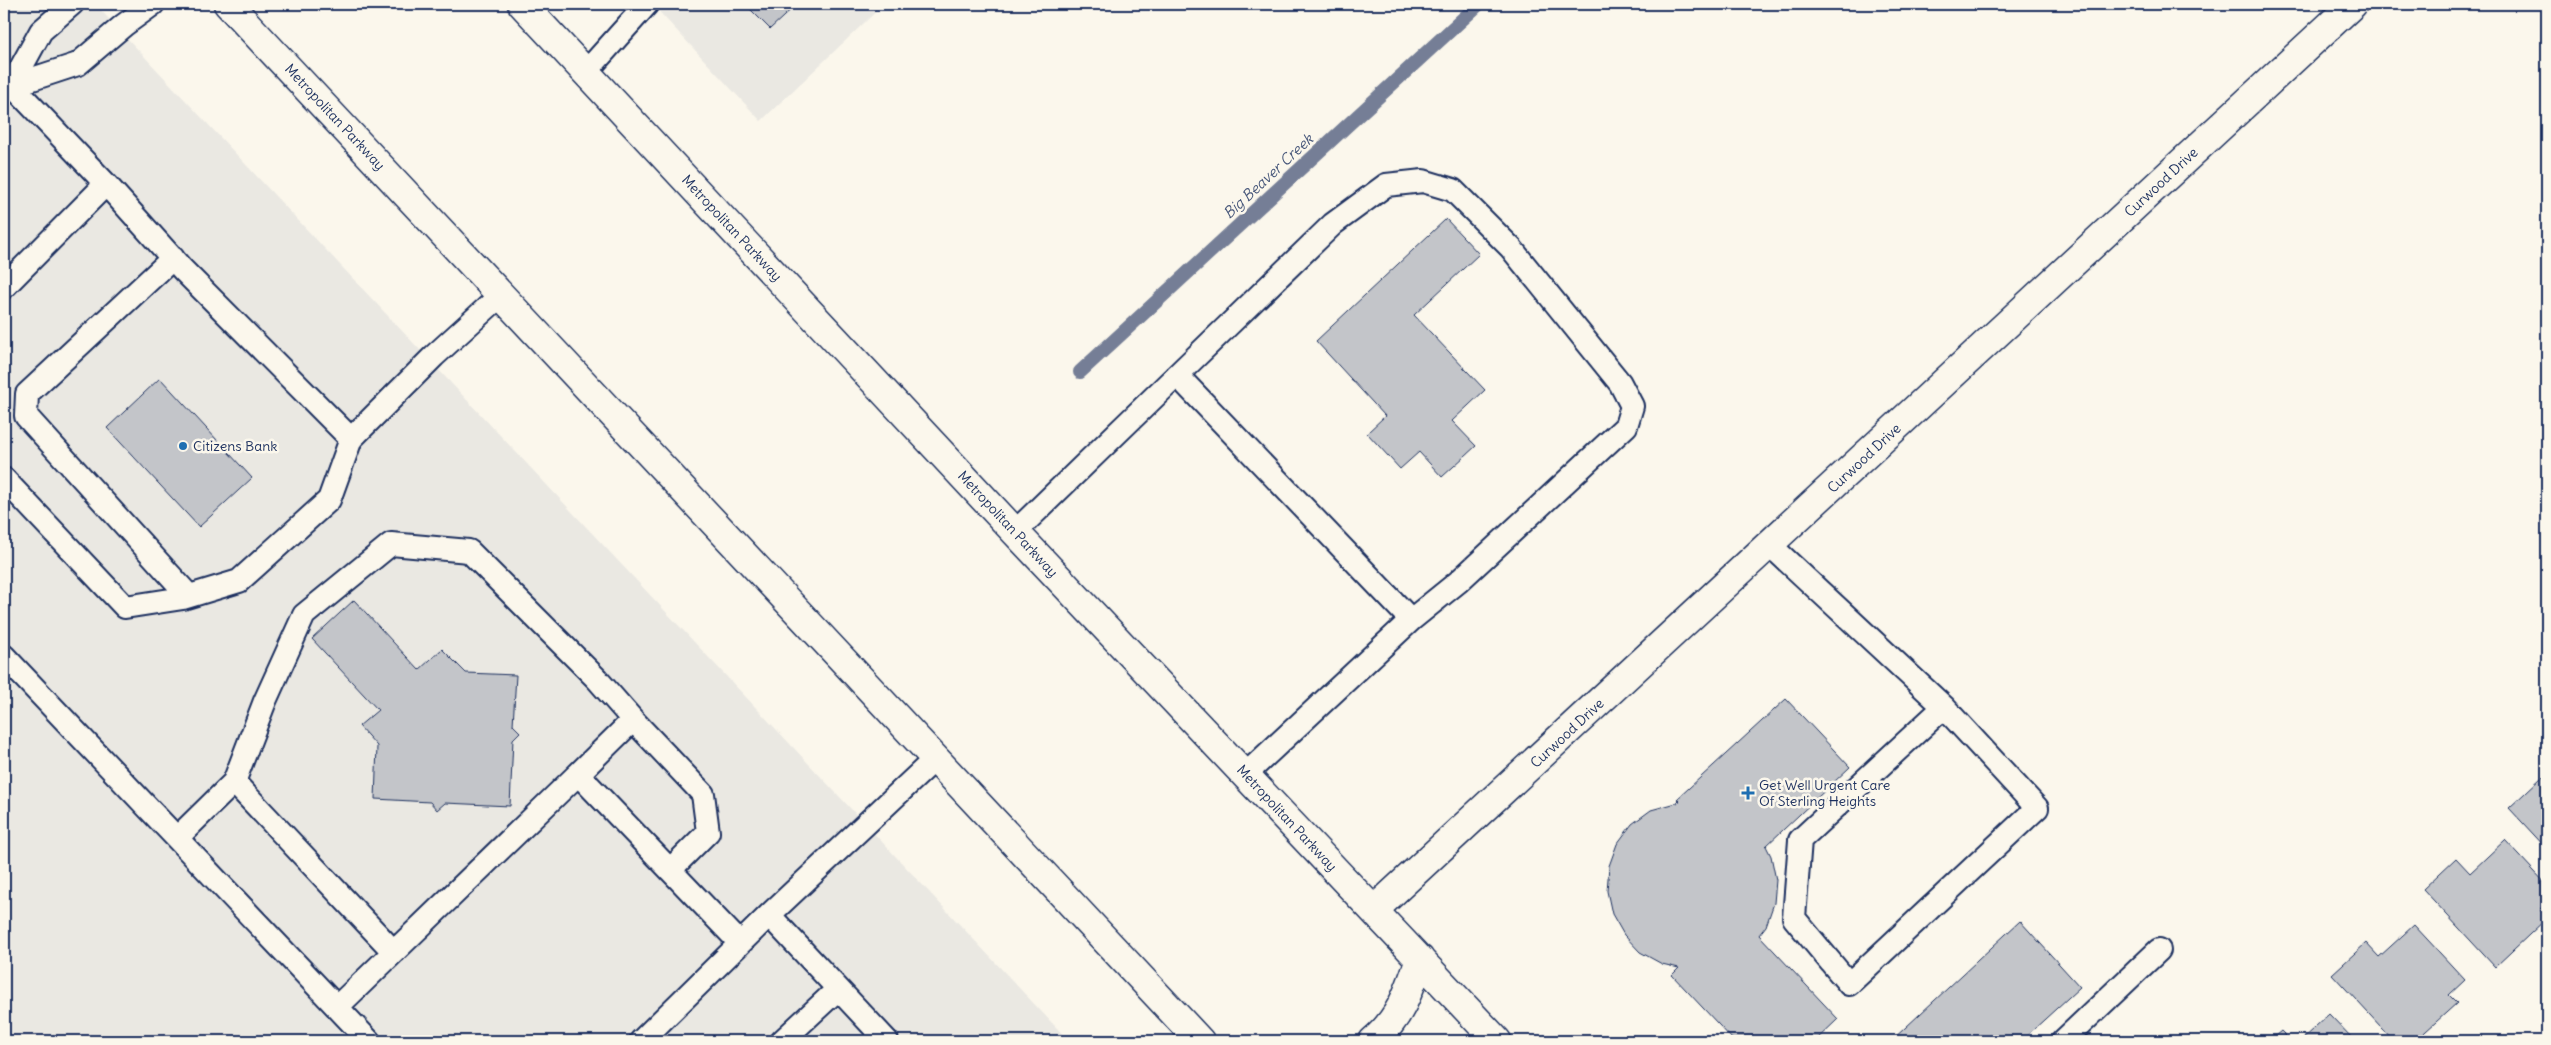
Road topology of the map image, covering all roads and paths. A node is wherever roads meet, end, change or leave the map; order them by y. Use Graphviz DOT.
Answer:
graph roads {
  1 [pos="72,4"];
  2 [pos="153,4"];
  3 [pos="228,4"];
  4 [pos="522,4"];
  5 [pos="647,4"];
  6 [pos="2353,4"];
  7 [pos="586,72"];
  8 [pos="6,85"];
  9 [pos="106,184"];
  10 [pos="173,258"];
  11 [pos="4,287"];
  12 [pos="501,295"];
  13 [pos="1177,375"];
  14 [pos="351,439"];
  15 [pos="4,479"];
  16 [pos="1015,532"];
  17 [pos="1770,546"];
  18 [pos="189,596"];
  19 [pos="1411,620"];
  20 [pos="4,656"];
  21 [pos="1944,707"];
  22 [pos="633,720"];
  23 [pos="936,758"];
  24 [pos="578,774"];
  25 [pos="1246,774"];
  26 [pos="234,782"];
  27 [pos="176,838"];
  28 [pos="670,870"];
  29 [pos="1374,910"];
  30 [pos="769,915"];
  31 [pos="740,943"];
  32 [pos="2159,950"];
  33 [pos="394,952"];
  34 [pos="1420,959"];
  35 [pos="838,989"];
  36 [pos="337,1008"];
  37 [pos="1190,1036"];
  38 [pos="370,1041"];
  39 [pos="641,1041"];
  40 [pos="782,1041"];
  41 [pos="888,1041"];
  42 [pos="1373,1041"];
  43 [pos="1497,1041"];
  44 [pos="2063,1041"];
  1 -- 8 [label="lane"];
  2 -- 8 [label="lane"];
  3 -- 12 [label="main road, Metropolitan Parkway"];
  4 -- 7 [label="main road, Metropolitan Parkway"];
  5 -- 7 [label="lane"];
  6 -- 17 [label="main road, Curwood Drive"];
  7 -- 16 [label="main road, Metropolitan Parkway"];
  8 -- 9 [label="lane"];
  9 -- 10 [label="lane"];
  9 -- 11 [label="lane"];
  10 -- 14 [label="lane"];
  10 -- 18 [label="lane"];
  12 -- 14 [label="lane"];
  12 -- 23 [label="main road, Metropolitan Parkway"];
  13 -- 16 [label="lane"];
  13 -- 19 [label="lane"];
  13 -- 19 [label="lane"];
  14 -- 18 [label="lane"];
  15 -- 18 [label="lane"];
  16 -- 25 [label="main road, Metropolitan Parkway"];
  17 -- 21 [label="lane"];
  17 -- 29 [label="main road, Curwood Drive"];
  19 -- 25 [label="lane"];
  20 -- 27 [label="lane"];
  21 -- 21 [label="lane"];
  22 -- 24 [label="lane"];
  22 -- 26 [label="lane"];
  22 -- 28 [label="lane"];
  23 -- 30 [label="lane"];
  23 -- 37 [label="main road, Metropolitan Parkway"];
  24 -- 28 [label="lane"];
  24 -- 33 [label="lane"];
  25 -- 29 [label="main road, Metropolitan Parkway"];
  26 -- 27 [label="lane"];
  26 -- 33 [label="lane"];
  27 -- 36 [label="lane"];
  28 -- 31 [label="lane"];
  29 -- 34 [label="main road, Metropolitan Parkway"];
  30 -- 31 [label="lane"];
  30 -- 35 [label="lane"];
  31 -- 39 [label="lane"];
  32 -- 44 [label="lane"];
  33 -- 36 [label="lane"];
  34 -- 42 [label="main road"];
  34 -- 43 [label="main road, Metropolitan Parkway"];
  35 -- 40 [label="lane"];
  35 -- 41 [label="lane"];
  36 -- 38 [label="lane"];
}
